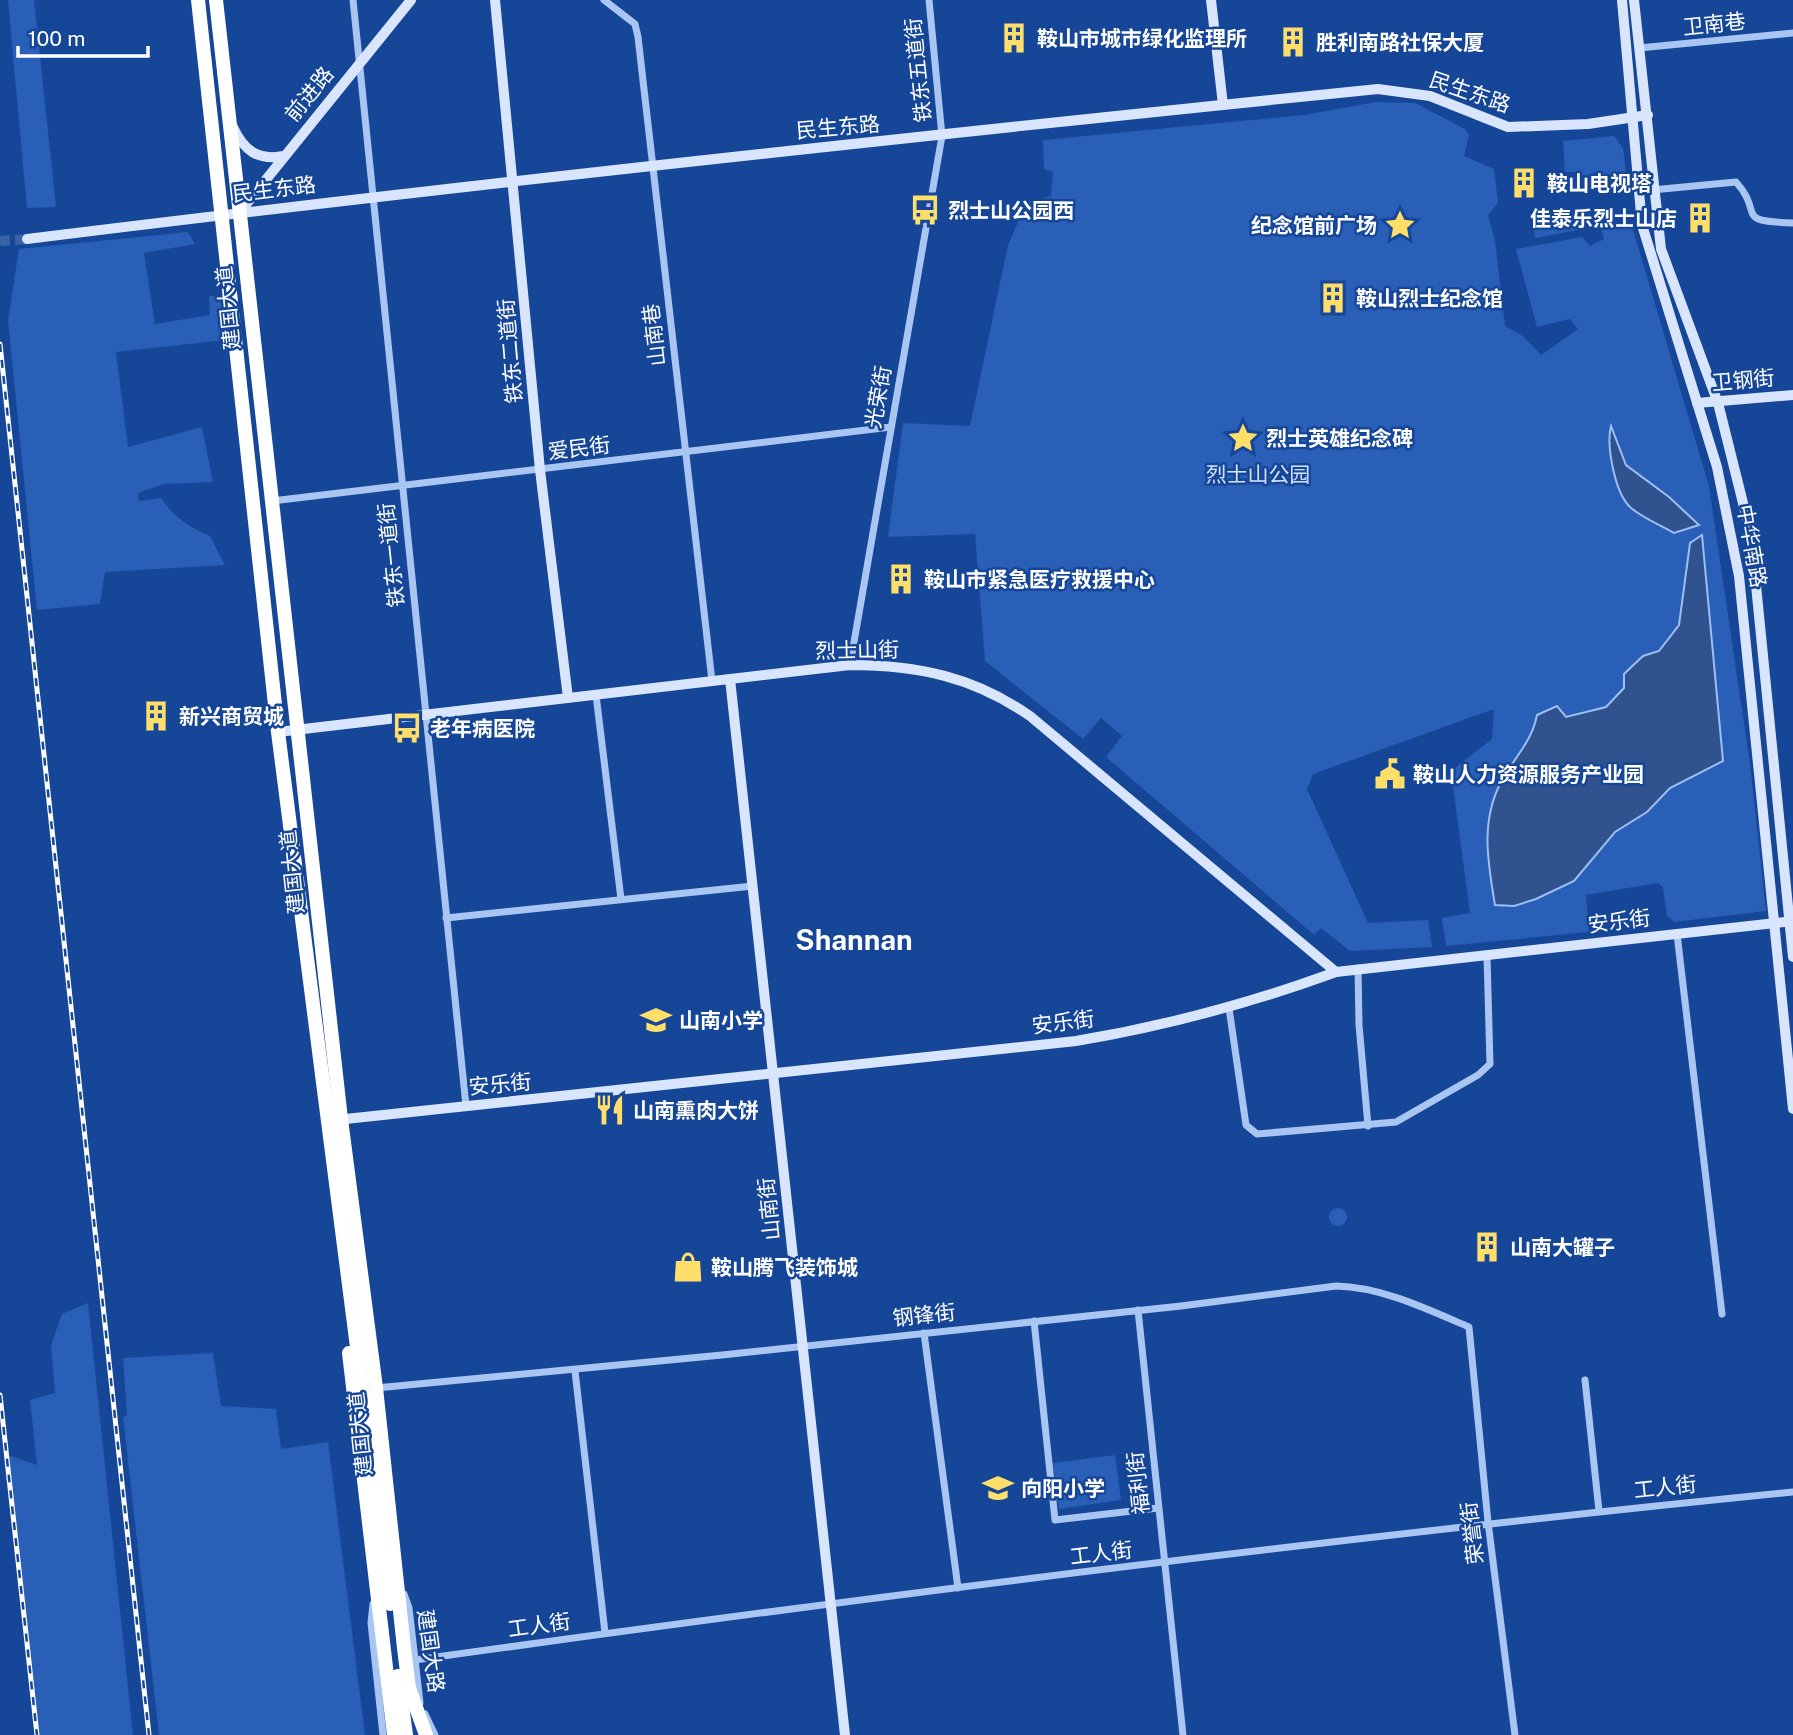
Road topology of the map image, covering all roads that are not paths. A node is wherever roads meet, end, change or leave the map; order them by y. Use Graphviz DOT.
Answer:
graph roads {
  1 [pos="198,0"];
  2 [pos="216,0"];
  3 [pos="353,0"];
  4 [pos="411,0"];
  5 [pos="495,0"];
  6 [pos="604,0"];
  7 [pos="929,0"];
  8 [pos="1211,0"];
  9 [pos="1622,0"];
  10 [pos="1634,0"];
  11 [pos="1793,33"];
  12 [pos="1639,48"];
  13 [pos="361,61"];
  14 [pos="223,72"];
  15 [pos="206,76"];
  16 [pos="1223,105"];
  17 [pos="229,116"];
  18 [pos="1648,116"];
  19 [pos="1633,118"];
  20 [pos="942,136"];
  21 [pos="285,156"];
  22 [pos="653,164"];
  23 [pos="513,181"];
  24 [pos="1652,190"];
  25 [pos="373,197"];
  26 [pos="239,213"];
  27 [pos="222,215"];
  28 [pos="1793,223"];
  29 [pos="27,239"];
  30 [pos="1793,395"];
  31 [pos="1718,402"];
  32 [pos="1697,403"];
  33 [pos="891,427"];
  34 [pos="685,452"];
  35 [pos="540,470"];
  36 [pos="401,486"];
  37 [pos="271,501"];
  38 [pos="850,665"];
  39 [pos="730,679"];
  40 [pos="712,681"];
  41 [pos="596,695"];
  42 [pos="568,698"];
  43 [pos="424,714"];
  44 [pos="297,729"];
  45 [pos="278,732"];
  46 [pos="753,886"];
  47 [pos="621,899"];
  48 [pos="446,918"];
  49 [pos="1791,921"];
  50 [pos="1776,922"];
  51 [pos="1677,934"];
  52 [pos="1487,956"];
  53 [pos="1793,957"];
  54 [pos="1358,968"];
  55 [pos="1336,972"];
  56 [pos="1229,1008"];
  57 [pos="774,1073"];
  58 [pos="466,1106"];
  59 [pos="1793,1109"];
  60 [pos="335,1120"];
  61 [pos="1368,1126"];
  62 [pos="347,1285"];
  63 [pos="1138,1310"];
  64 [pos="1722,1314"];
  65 [pos="1034,1321"];
  66 [pos="1469,1327"];
  67 [pos="924,1333"];
  68 [pos="804,1345"];
  69 [pos="575,1371"];
  70 [pos="1584,1380"];
  71 [pos="376,1388"];
  72 [pos="1793,1492"];
  73 [pos="1158,1508"];
  74 [pos="1599,1511"];
  75 [pos="1488,1522"];
  76 [pos="1164,1564"];
  77 [pos="396,1571"];
  78 [pos="375,1579"];
  79 [pos="957,1588"];
  80 [pos="829,1602"];
  81 [pos="605,1633"];
  82 [pos="415,1660"];
  83 [pos="383,1735"];
  84 [pos="394,1735"];
  85 [pos="406,1735"];
  86 [pos="426,1735"];
  87 [pos="435,1735"];
  88 [pos="845,1735"];
  89 [pos="1183,1735"];
  90 [pos="1515,1735"];
  1 -- 15 [label="highway, 建国大道"];
  2 -- 14 [label="highway, 建国大道"];
  3 -- 13 [label="street, 铁东一道街"];
  4 -- 13 [label="main road, 前进路"];
  5 -- 23 [label="main road, 铁东二道街"];
  6 -- 22 [label="street, 山南巷"];
  7 -- 20 [label="street, 铁东五道街"];
  8 -- 16 [label="main road"];
  9 -- 19 [label="main road, 中华南路"];
  10 -- 12 [label="main road, 中华南路"];
  11 -- 12 [label="street, 卫南巷"];
  12 -- 18 [label="main road, 中华南路"];
  13 -- 21 [label="main road, 前进路"];
  13 -- 25 [label="street, 铁东一道街"];
  14 -- 15 [label="highway"];
  14 -- 17 [label="highway, 建国大道"];
  15 -- 27 [label="highway, 建国大道"];
  16 -- 19 [label="main road, 民生东路"];
  16 -- 20 [label="main road, 民生东路"];
  17 -- 21 [label="main road"];
  17 -- 26 [label="highway, 建国大道"];
  18 -- 19 [label="main road, 民生东路"];
  18 -- 24 [label="main road, 中华南路"];
  19 -- 32 [label="main road, 中华南路"];
  20 -- 22 [label="main road, 民生东路"];
  20 -- 33 [label="street, 光荣街"];
  21 -- 26 [label="main road, 前进路"];
  22 -- 23 [label="main road, 民生东路"];
  22 -- 34 [label="street, 山南巷"];
  23 -- 25 [label="main road, 民生东路"];
  23 -- 35 [label="main road, 铁东二道街"];
  24 -- 28 [label="street"];
  24 -- 31 [label="main road, 中华南路"];
  25 -- 26 [label="main road, 民生东路"];
  25 -- 36 [label="street, 铁东一道街"];
  26 -- 27 [label="main road, 民生东路"];
  26 -- 37 [label="highway, 建国大道"];
  27 -- 29 [label="main road, 民生东路"];
  27 -- 45 [label="highway, 建国大道"];
  30 -- 31 [label="main road, 卫钢街"];
  31 -- 32 [label="main road, 卫钢街"];
  31 -- 49 [label="main road, 中华南路"];
  32 -- 50 [label="main road, 中华南路"];
  33 -- 34 [label="street, 爱民街"];
  33 -- 38 [label="street, 光荣街"];
  34 -- 35 [label="street, 爱民街"];
  34 -- 40 [label="street, 山南巷"];
  35 -- 36 [label="street, 爱民街"];
  35 -- 42 [label="main road, 铁东二道街"];
  36 -- 37 [label="street, 爱民街"];
  36 -- 43 [label="street, 铁东一道街"];
  37 -- 44 [label="highway, 建国大道"];
  38 -- 39 [label="main road, 烈士山街"];
  38 -- 55 [label="main road, 烈士山街"];
  39 -- 40 [label="main road, 烈士山街"];
  39 -- 46 [label="main road, 山南街"];
  40 -- 41 [label="main road, 烈士山街"];
  41 -- 42 [label="main road, 烈士山街"];
  41 -- 47 [label="street"];
  42 -- 43 [label="main road, 烈士山街"];
  43 -- 44 [label="main road, 烈士山街"];
  43 -- 48 [label="street, 铁东一道街"];
  44 -- 45 [label="main road, 烈士山街"];
  44 -- 60 [label="highway, 建国大道"];
  45 -- 60 [label="highway, 建国大道"];
  46 -- 47 [label="street"];
  46 -- 57 [label="main road, 山南街"];
  47 -- 48 [label="street"];
  48 -- 58 [label="street, 铁东一道街"];
  49 -- 50 [label="main road, 安乐街"];
  49 -- 53 [label="main road, 中华南路"];
  50 -- 51 [label="main road, 安乐街"];
  50 -- 59 [label="main road, 中华南路"];
  51 -- 52 [label="main road, 安乐街"];
  51 -- 64 [label="street"];
  52 -- 54 [label="main road, 安乐街"];
  52 -- 61 [label="street"];
  54 -- 55 [label="main road, 安乐街"];
  54 -- 61 [label="street"];
  55 -- 56 [label="main road, 安乐街"];
  56 -- 57 [label="main road, 安乐街"];
  56 -- 61 [label="street"];
  57 -- 58 [label="main road, 安乐街"];
  57 -- 68 [label="main road, 山南街"];
  58 -- 60 [label="main road, 安乐街"];
  60 -- 62 [label="highway, 建国大道"];
  60 -- 71 [label="highway, 建国大道"];
  62 -- 78 [label="highway"];
  62 -- 85 [label="highway, 建国大道"];
  63 -- 65 [label="street, 钢锋街"];
  63 -- 66 [label="street, 钢锋街"];
  63 -- 73 [label="street, 福利街"];
  65 -- 67 [label="street, 钢锋街"];
  65 -- 73 [label="street"];
  66 -- 75 [label="street, 荣誉街"];
  67 -- 68 [label="street, 钢锋街"];
  67 -- 79 [label="street"];
  68 -- 69 [label="street, 钢锋街"];
  68 -- 80 [label="main road, 山南街"];
  69 -- 71 [label="street, 钢锋街"];
  69 -- 81 [label="street"];
  70 -- 74 [label="street"];
  71 -- 77 [label="highway, 建国大道"];
  72 -- 74 [label="street, 工人街"];
  73 -- 76 [label="street, 福利街"];
  74 -- 75 [label="street, 工人街"];
  75 -- 76 [label="street, 工人街"];
  75 -- 90 [label="street, 荣誉街"];
  76 -- 79 [label="street, 工人街"];
  76 -- 89 [label="street, 福利街"];
  77 -- 82 [label="street, 建国大路"];
  77 -- 86 [label="highway, 建国大道"];
  78 -- 83 [label="street"];
  78 -- 84 [label="highway"];
  79 -- 80 [label="street, 工人街"];
  80 -- 81 [label="street, 工人街"];
  80 -- 88 [label="main road, 山南街"];
  81 -- 82 [label="street, 工人街"];
  82 -- 87 [label="street, 建国大路"];
}
